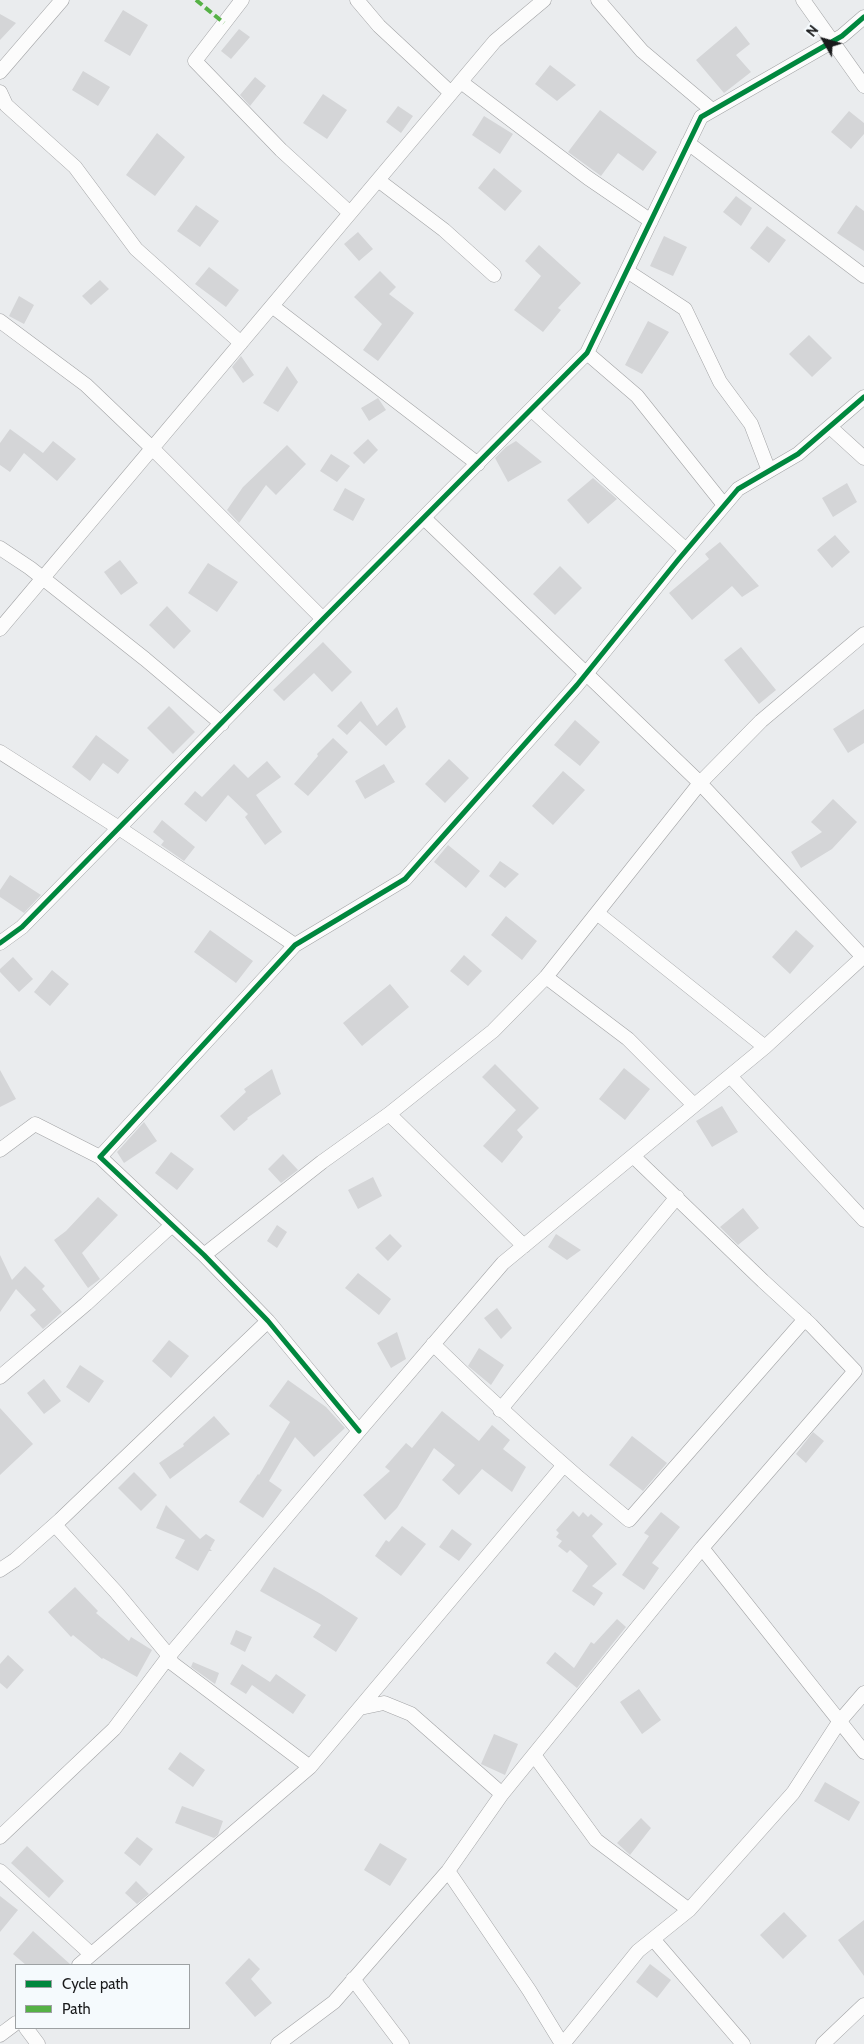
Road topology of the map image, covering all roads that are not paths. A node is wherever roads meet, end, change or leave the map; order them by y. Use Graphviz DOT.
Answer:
graph roads {
  1 [pos="62,0"];
  2 [pos="242,0"];
  3 [pos="357,0"];
  4 [pos="544,0"];
  5 [pos="598,0"];
  6 [pos="803,0"];
  7 [pos="864,17"];
  8 [pos="832,42"];
  9 [pos="0,72"];
  10 [pos="461,82"];
  11 [pos="864,86"];
  12 [pos="0,92"];
  13 [pos="451,93"];
  14 [pos="3,110"];
  15 [pos="712,110"];
  16 [pos="688,143"];
  17 [pos="378,180"];
  18 [pos="350,214"];
  19 [pos="651,221"];
  20 [pos="627,271"];
  21 [pos="494,275"];
  22 [pos="864,276"];
  23 [pos="272,306"];
  24 [pos="0,321"];
  25 [pos="241,343"];
  26 [pos="587,353"];
  27 [pos="864,397"];
  28 [pos="532,410"];
  29 [pos="830,426"];
  30 [pos="152,448"];
  31 [pos="864,458"];
  32 [pos="478,464"];
  33 [pos="769,471"];
  34 [pos="724,505"];
  35 [pos="425,518"];
  36 [pos="0,548"];
  37 [pos="686,550"];
  38 [pos="42,579"];
  39 [pos="323,619"];
  40 [pos="0,629"];
  41 [pos="864,634"];
  42 [pos="586,673"];
  43 [pos="222,724"];
  44 [pos="0,752"];
  45 [pos="700,783"];
  46 [pos="119,828"];
  47 [pos="597,913"];
  48 [pos="0,943"];
  49 [pos="295,944"];
  50 [pos="863,957"];
  51 [pos="546,978"];
  52 [pos="766,1047"];
  53 [pos="730,1076"];
  54 [pos="694,1105"];
  55 [pos="390,1114"];
  56 [pos="0,1150"];
  57 [pos="633,1156"];
  58 [pos="100,1157"];
  59 [pos="677,1197"];
  60 [pos="864,1220"];
  61 [pos="171,1226"];
  62 [pos="524,1246"];
  63 [pos="204,1255"];
  64 [pos="805,1319"];
  65 [pos="268,1321"];
  66 [pos="433,1344"];
  67 [pos="0,1377"];
  68 [pos="500,1410"];
  69 [pos="359,1431"];
  70 [pos="563,1466"];
  71 [pos="55,1525"];
  72 [pos="702,1548"];
  73 [pos="0,1570"];
  74 [pos="169,1656"];
  75 [pos="864,1693"];
  76 [pos="360,1708"];
  77 [pos="839,1722"];
  78 [pos="864,1752"];
  79 [pos="534,1755"];
  80 [pos="310,1766"];
  81 [pos="502,1794"];
  82 [pos="0,1837"];
  83 [pos="448,1870"];
  84 [pos="0,1871"];
  85 [pos="689,1910"];
  86 [pos="653,1939"];
  87 [pos="91,1954"];
  88 [pos="80,1964"];
  89 [pos="353,1980"];
  90 [pos="864,2005"];
  91 [pos="15,2024"];
  92 [pos="27,2029"];
  93 [pos="0,2035"];
  94 [pos="38,2044"];
  95 [pos="278,2044"];
  96 [pos="402,2044"];
  97 [pos="563,2044"];
  98 [pos="743,2044"];
  99 [pos="823,2044"];
  1 -- 9 [label="street"];
  2 -- 18 [label="street"];
  3 -- 13 [label="street"];
  4 -- 10 [label="street"];
  5 -- 15 [label="street"];
  6 -- 8 [label="street"];
  7 -- 8 [label="street"];
  8 -- 11 [label="street"];
  8 -- 15 [label="street"];
  10 -- 13 [label="street"];
  10 -- 19 [label="street"];
  12 -- 14 [label="street"];
  13 -- 17 [label="street"];
  14 -- 25 [label="street"];
  15 -- 16 [label="street"];
  16 -- 19 [label="street"];
  16 -- 22 [label="street"];
  17 -- 18 [label="street"];
  17 -- 21 [label="street"];
  18 -- 23 [label="street"];
  19 -- 20 [label="street"];
  20 -- 26 [label="street"];
  20 -- 33 [label="street"];
  23 -- 25 [label="street"];
  23 -- 32 [label="street"];
  24 -- 30 [label="street"];
  25 -- 30 [label="street"];
  26 -- 28 [label="street"];
  26 -- 34 [label="street"];
  27 -- 29 [label="street"];
  28 -- 32 [label="street"];
  28 -- 37 [label="street"];
  29 -- 31 [label="street"];
  29 -- 33 [label="street"];
  30 -- 38 [label="street"];
  30 -- 39 [label="street"];
  32 -- 35 [label="street"];
  33 -- 34 [label="street"];
  34 -- 37 [label="street"];
  35 -- 39 [label="street"];
  35 -- 42 [label="street"];
  36 -- 38 [label="street"];
  37 -- 42 [label="street"];
  38 -- 40 [label="street"];
  38 -- 43 [label="street"];
  39 -- 43 [label="street"];
  41 -- 45 [label="street"];
  42 -- 45 [label="street"];
  42 -- 49 [label="street"];
  43 -- 46 [label="street"];
  44 -- 46 [label="street"];
  45 -- 47 [label="street"];
  45 -- 50 [label="street"];
  46 -- 48 [label="street"];
  46 -- 49 [label="street"];
  47 -- 51 [label="street"];
  47 -- 52 [label="street"];
  49 -- 58 [label="street"];
  50 -- 52 [label="street"];
  51 -- 54 [label="street"];
  51 -- 55 [label="street"];
  52 -- 53 [label="street"];
  53 -- 54 [label="street"];
  53 -- 60 [label="street"];
  54 -- 57 [label="street"];
  55 -- 62 [label="street"];
  55 -- 63 [label="street"];
  56 -- 58 [label="street"];
  57 -- 59 [label="street"];
  57 -- 62 [label="street"];
  58 -- 61 [label="street"];
  59 -- 64 [label="street"];
  59 -- 68 [label="street"];
  61 -- 63 [label="street"];
  61 -- 67 [label="street"];
  62 -- 66 [label="street"];
  63 -- 65 [label="street"];
  64 -- 70 [label="street"];
  64 -- 72 [label="street"];
  65 -- 69 [label="street"];
  65 -- 71 [label="street"];
  66 -- 68 [label="street"];
  66 -- 69 [label="street"];
  68 -- 70 [label="street"];
  69 -- 74 [label="street"];
  70 -- 76 [label="street"];
  71 -- 73 [label="street"];
  71 -- 74 [label="street"];
  72 -- 77 [label="street"];
  72 -- 79 [label="street"];
  74 -- 80 [label="street"];
  74 -- 82 [label="street"];
  75 -- 77 [label="street"];
  76 -- 80 [label="street"];
  76 -- 81 [label="street"];
  77 -- 78 [label="street"];
  77 -- 85 [label="street"];
  79 -- 81 [label="street"];
  79 -- 85 [label="street"];
  80 -- 87 [label="street"];
  81 -- 83 [label="street"];
  83 -- 89 [label="street"];
  83 -- 97 [label="street"];
  84 -- 87 [label="street"];
  85 -- 86 [label="street"];
  86 -- 97 [label="street"];
  86 -- 98 [label="street"];
  87 -- 88 [label="street"];
  89 -- 95 [label="street"];
  89 -- 96 [label="street"];
  90 -- 99 [label="street"];
  91 -- 93 [label="street"];
  92 -- 94 [label="street"];
}
